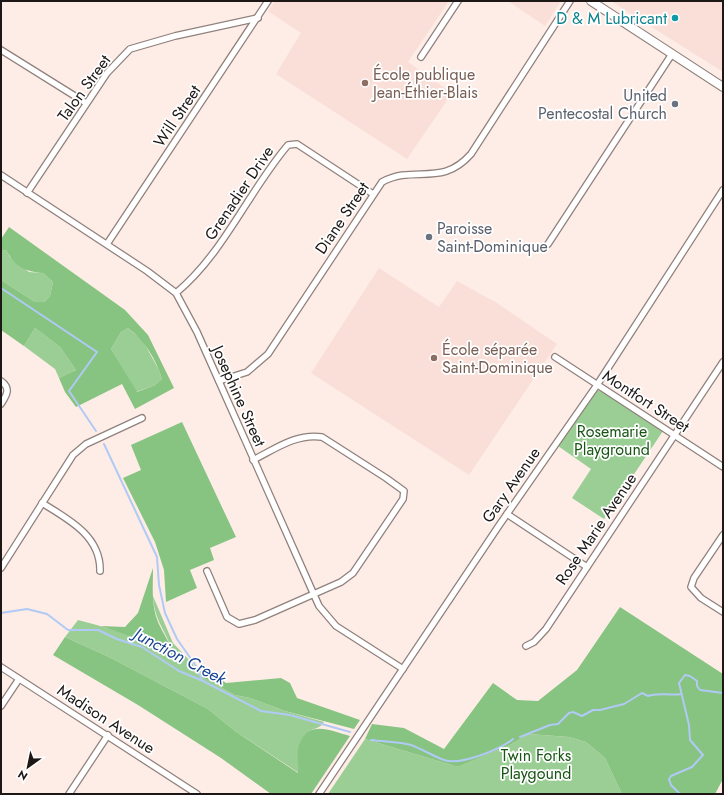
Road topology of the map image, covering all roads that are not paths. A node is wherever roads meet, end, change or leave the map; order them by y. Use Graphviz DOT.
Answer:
graph roads {
  1 [pos="268,1"];
  2 [pos="458,1"];
  3 [pos="570,1"];
  4 [pos="591,1"];
  5 [pos="258,18"];
  6 [pos="1,50"];
  7 [pos="672,54"];
  8 [pos="421,57"];
  9 [pos="723,86"];
  10 [pos="86,102"];
  11 [pos="1,175"];
  12 [pos="723,190"];
  13 [pos="28,193"];
  14 [pos="373,194"];
  15 [pos="107,244"];
  16 [pos="548,244"];
  17 [pos="176,293"];
  18 [pos="555,357"];
  19 [pos="723,362"];
  20 [pos="1,381"];
  21 [pos="219,381"];
  22 [pos="597,385"];
  23 [pos="1,404"];
  24 [pos="142,418"];
  25 [pos="675,435"];
  26 [pos="253,460"];
  27 [pos="723,467"];
  28 [pos="42,503"];
  29 [pos="507,514"];
  30 [pos="723,535"];
  31 [pos="586,567"];
  32 [pos="1,568"];
  33 [pos="100,571"];
  34 [pos="207,571"];
  35 [pos="313,594"];
  36 [pos="723,612"];
  37 [pos="526,646"];
  38 [pos="1,668"];
  39 [pos="403,668"];
  40 [pos="19,679"];
  41 [pos="1,706"];
  42 [pos="108,735"];
  43 [pos="69,794"];
  44 [pos="197,794"];
  45 [pos="319,794"];
  1 -- 5 [label="street, Will Street"];
  2 -- 8 [label="street"];
  3 -- 14 [label="street, Diane Street"];
  4 -- 7 [label="main road"];
  5 -- 10 [label="street, Talon Street"];
  5 -- 15 [label="street, Will Street"];
  6 -- 10 [label="street"];
  7 -- 9 [label="main road"];
  7 -- 16 [label="street"];
  10 -- 13 [label="street, Talon Street"];
  11 -- 13 [label="street, Josephine Street"];
  12 -- 22 [label="street, Gary Avenue"];
  13 -- 15 [label="street, Josephine Street"];
  14 -- 17 [label="street, Grenadier Drive"];
  14 -- 21 [label="street, Diane Street"];
  15 -- 17 [label="street, Josephine Street"];
  17 -- 21 [label="street, Josephine Street"];
  18 -- 22 [label="street, Montfort Street"];
  19 -- 25 [label="street, Rose Marie Avenue"];
  20 -- 23 [label="street"];
  21 -- 26 [label="street, Josephine Street"];
  22 -- 25 [label="street, Montfort Street"];
  22 -- 29 [label="street, Gary Avenue"];
  24 -- 28 [label="street"];
  25 -- 27 [label="street, Montfort Street"];
  25 -- 31 [label="street, Rose Marie Avenue"];
  26 -- 35 [label="street, Josephine Street"];
  26 -- 35 [label="street"];
  28 -- 32 [label="street"];
  28 -- 33 [label="street"];
  29 -- 31 [label="street"];
  29 -- 39 [label="street, Gary Avenue"];
  30 -- 36 [label="street"];
  31 -- 37 [label="street, Rose Marie Avenue"];
  34 -- 35 [label="street"];
  35 -- 39 [label="street, Josephine Street"];
  38 -- 40 [label="street, Madison Avenue"];
  39 -- 45 [label="street, Gary Avenue"];
  40 -- 41 [label="street"];
  40 -- 42 [label="street, Madison Avenue"];
  42 -- 43 [label="street"];
  42 -- 44 [label="street, Madison Avenue"];
}
